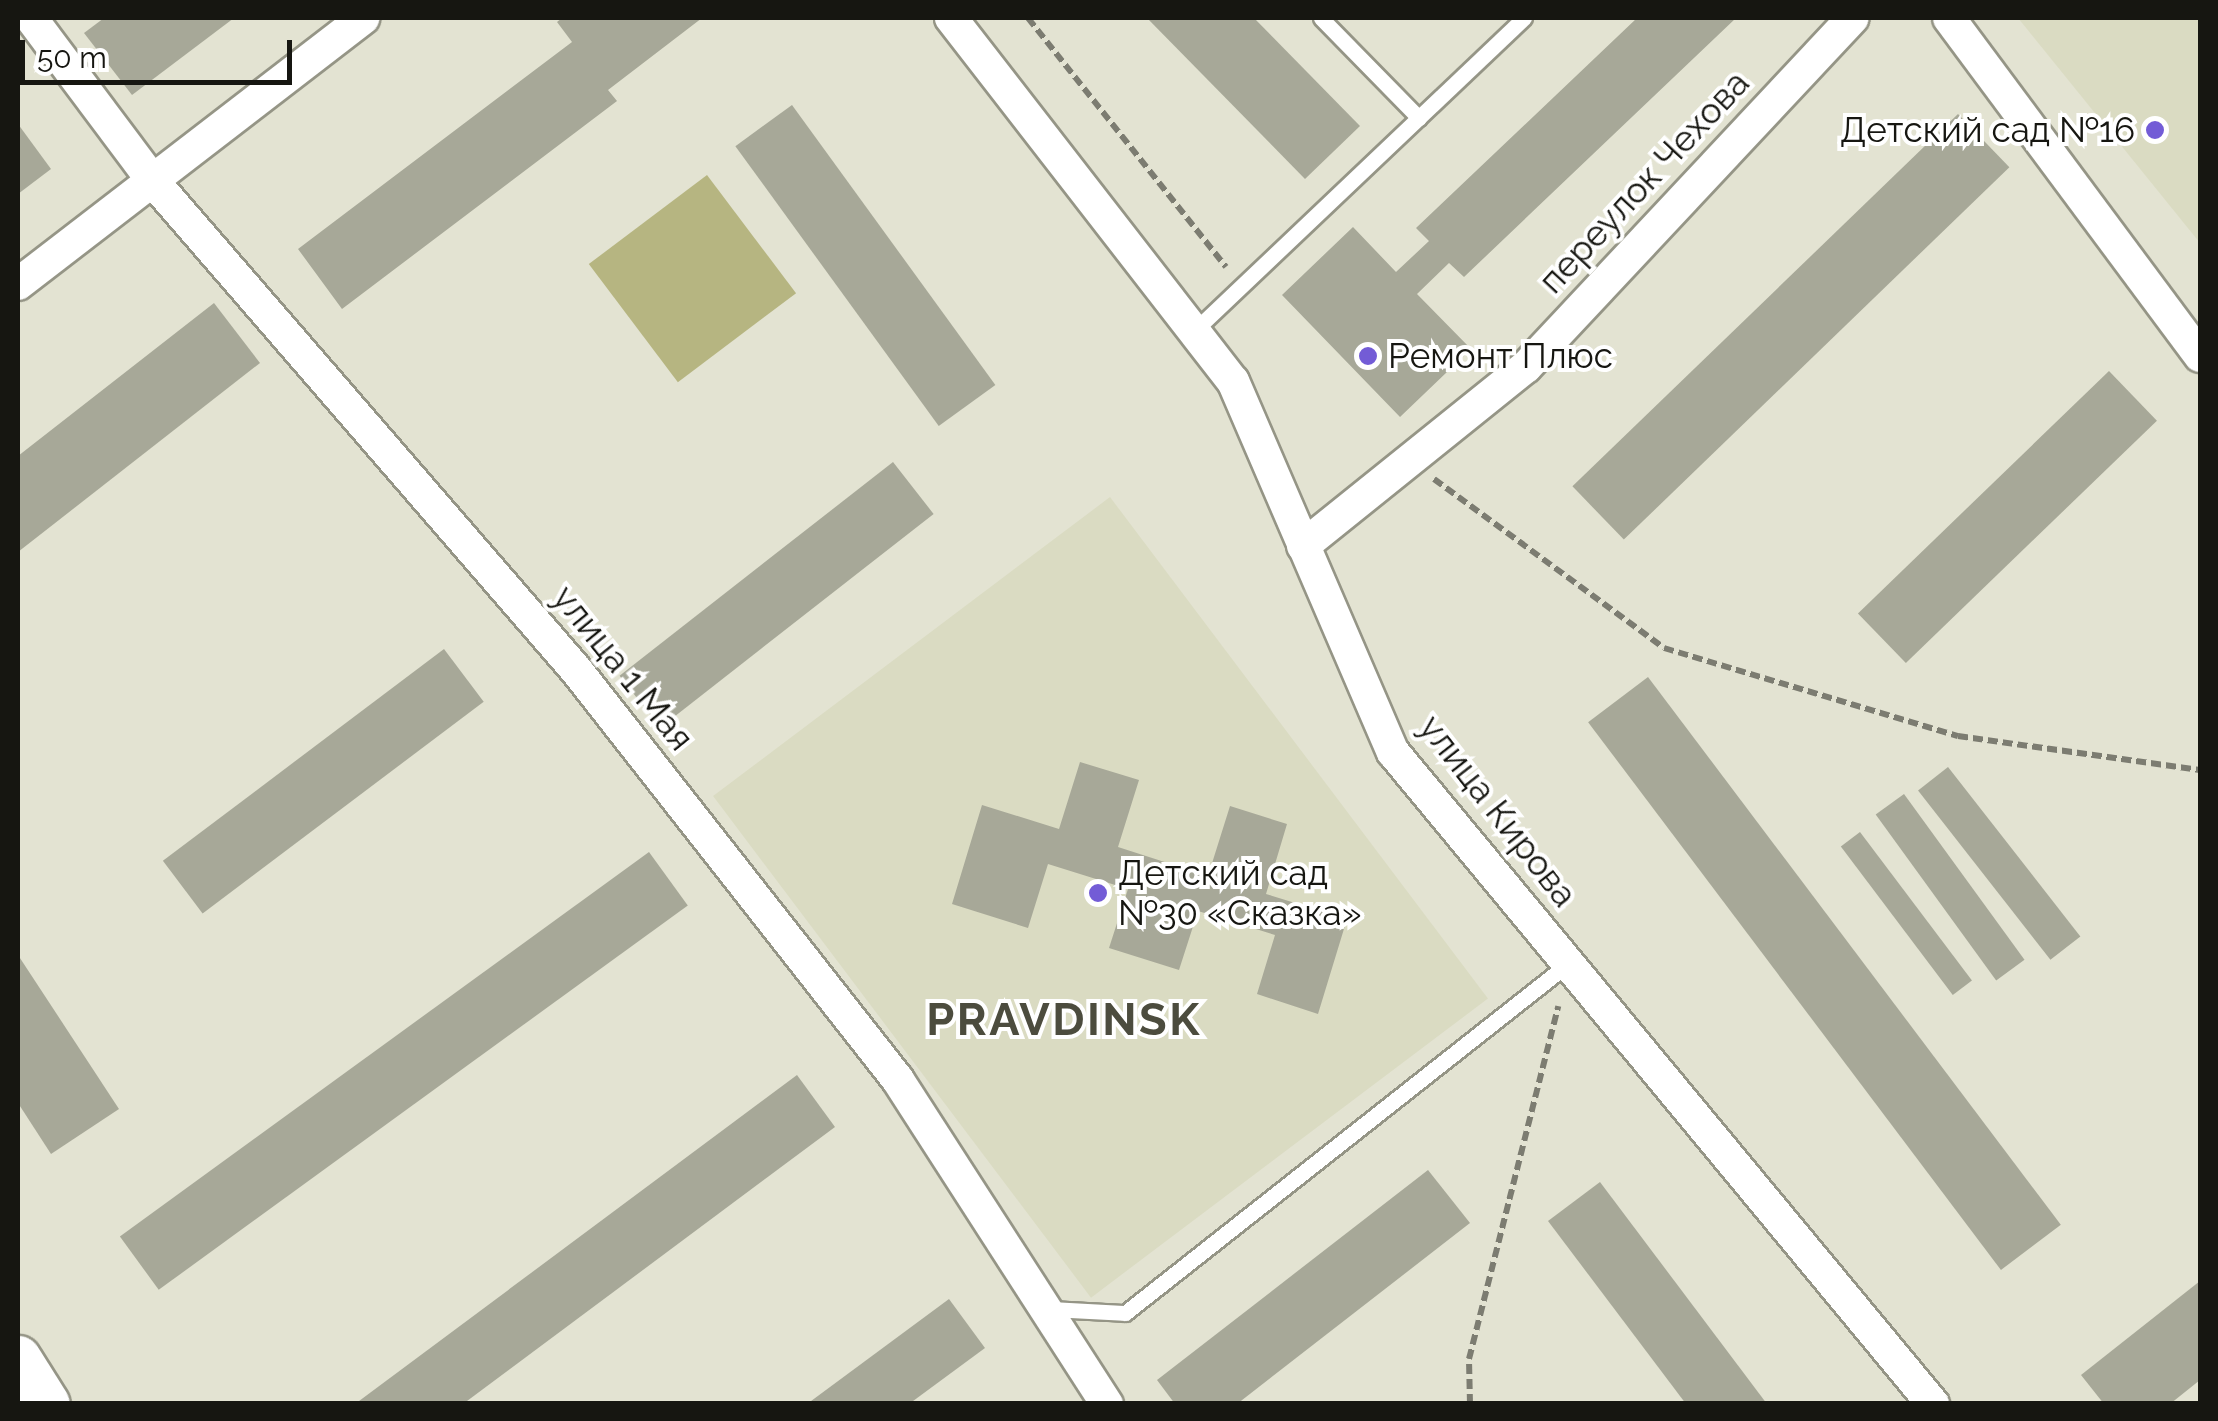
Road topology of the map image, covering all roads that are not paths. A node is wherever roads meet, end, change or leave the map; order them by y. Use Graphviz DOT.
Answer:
graph roads {
  1 [pos="31,18"];
  2 [pos="364,18"];
  3 [pos="951,18"];
  4 [pos="1321,18"];
  5 [pos="1524,18"];
  6 [pos="1852,18"];
  7 [pos="1950,18"];
  8 [pos="1419,118"];
  9 [pos="152,180"];
  10 [pos="18,284"];
  11 [pos="1194,331"];
  12 [pos="2200,356"];
  13 [pos="1303,546"];
  14 [pos="1569,964"];
  15 [pos="1046,1309"];
  16 [pos="18,1358"];
  17 [pos="39,1401"];
  18 [pos="1107,1404"];
  19 [pos="1934,1404"];
  1 -- 9 [label="street, улица 1 Мая"];
  2 -- 9 [label="street"];
  3 -- 11 [label="street, улица Кирова"];
  4 -- 8 [label="lane"];
  5 -- 8 [label="lane"];
  6 -- 13 [label="street, переулок Чехова"];
  7 -- 12 [label="street"];
  8 -- 11 [label="lane"];
  9 -- 10 [label="street"];
  9 -- 15 [label="street, улица 1 Мая"];
  11 -- 13 [label="street, улица Кирова"];
  13 -- 14 [label="street, улица Кирова"];
  14 -- 15 [label="lane"];
  14 -- 19 [label="street, улица Кирова"];
  15 -- 18 [label="street, улица 1 Мая"];
  16 -- 17 [label="street"];
}
